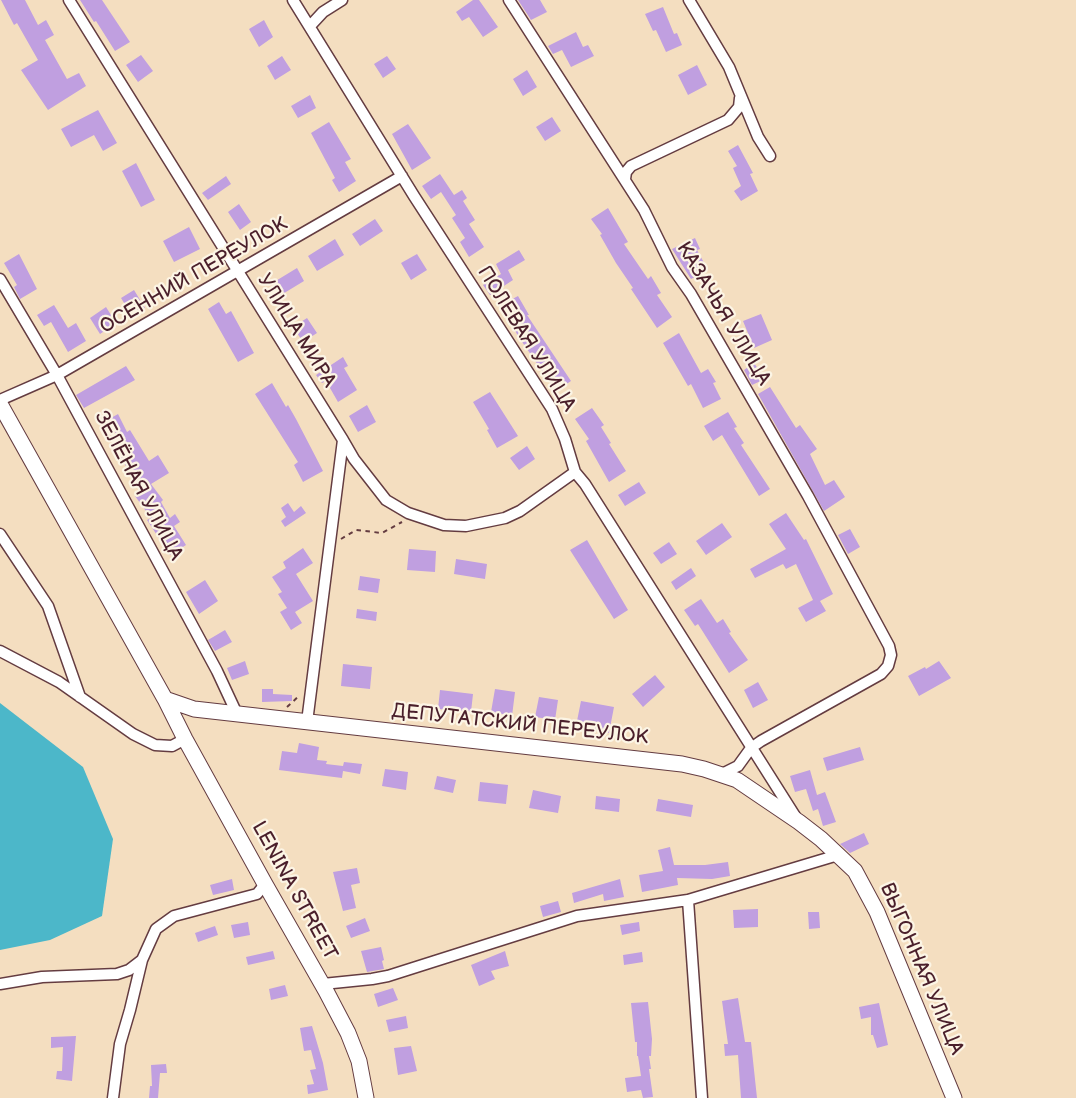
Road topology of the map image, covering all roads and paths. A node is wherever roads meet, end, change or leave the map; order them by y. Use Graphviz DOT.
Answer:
graph roads {
  1 [pos="69,0"];
  2 [pos="293,0"];
  3 [pos="342,0"];
  4 [pos="509,0"];
  5 [pos="689,0"];
  6 [pos="310,26"];
  7 [pos="740,98"];
  8 [pos="770,156"];
  9 [pos="402,176"];
  10 [pos="625,179"];
  11 [pos="238,272"];
  12 [pos="0,279"];
  13 [pos="57,375"];
  14 [pos="0,402"];
  15 [pos="343,440"];
  16 [pos="575,471"];
  17 [pos="408,513"];
  18 [pos="0,534"];
  19 [pos="327,552"];
  20 [pos="0,651"];
  21 [pos="312,687"];
  22 [pos="81,697"];
  23 [pos="168,705"];
  24 [pos="284,709"];
  25 [pos="237,714"];
  26 [pos="307,722"];
  27 [pos="185,739"];
  28 [pos="751,748"];
  29 [pos="722,774"];
  30 [pos="799,822"];
  31 [pos="821,839"];
  32 [pos="841,858"];
  33 [pos="810,862"];
  34 [pos="265,884"];
  35 [pos="688,900"];
  36 [pos="142,960"];
  37 [pos="0,984"];
  38 [pos="322,984"];
  39 [pos="113,1098"];
  40 [pos="366,1098"];
  41 [pos="702,1098"];
  42 [pos="954,1098"];
  1 -- 11 [label="street, УЛИЦА МИРА"];
  2 -- 6 [label="street, ПОЛЕВАЯ УЛИЦА"];
  3 -- 6 [label="street"];
  4 -- 10 [label="street, КАЗАЧЬЯ УЛИЦА"];
  5 -- 7 [label="street"];
  6 -- 9 [label="street, ПОЛЕВАЯ УЛИЦА"];
  7 -- 8 [label="street"];
  7 -- 10 [label="street"];
  9 -- 11 [label="street, ОСЕННИЙ ПЕРЕУЛОК"];
  9 -- 16 [label="street, ПОЛЕВАЯ УЛИЦА"];
  10 -- 28 [label="street, КАЗАЧЬЯ УЛИЦА"];
  11 -- 13 [label="street, ОСЕННИЙ ПЕРЕУЛОК"];
  11 -- 15 [label="street, УЛИЦА МИРА"];
  12 -- 13 [label="street, ЗЕЛЁНАЯ УЛИЦА"];
  13 -- 14 [label="street, ОСЕННИЙ ПЕРЕУЛОК"];
  13 -- 25 [label="street, ЗЕЛЁНАЯ УЛИЦА"];
  14 -- 23 [label="street, LENINA STREET"];
  15 -- 17 [label="street, УЛИЦА МИРА"];
  15 -- 19 [label="street"];
  16 -- 17 [label="street, УЛИЦА МИРА"];
  16 -- 28 [label="street, ПОЛЕВАЯ УЛИЦА"];
  17 -- 19 [label="path"];
  18 -- 22 [label="street"];
  19 -- 21 [label="street"];
  20 -- 22 [label="street"];
  21 -- 24 [label="path"];
  21 -- 26 [label="street"];
  22 -- 27 [label="street"];
  23 -- 25 [label="street, ДЕПУТАТСКИЙ ПЕРЕУЛОК"];
  23 -- 27 [label="street, LENINA STREET"];
  25 -- 26 [label="street, ДЕПУТАТСКИЙ ПЕРЕУЛОК"];
  26 -- 29 [label="street, ДЕПУТАТСКИЙ ПЕРЕУЛОК"];
  27 -- 34 [label="street, LENINA STREET"];
  28 -- 29 [label="street"];
  28 -- 30 [label="street, ПОЛЕВАЯ УЛИЦА"];
  29 -- 30 [label="street, ДЕПУТАТСКИЙ ПЕРЕУЛОК"];
  30 -- 31 [label="street, ДЕПУТАТСКИЙ ПЕРЕУЛОК"];
  31 -- 32 [label="street, ДЕПУТАТСКИЙ ПЕРЕУЛОК"];
  31 -- 33 [label="street"];
  32 -- 33 [label="street"];
  32 -- 42 [label="street, ВЫГОННАЯ УЛИЦА"];
  33 -- 35 [label="street"];
  34 -- 36 [label="street"];
  34 -- 38 [label="street, LENINA STREET"];
  35 -- 38 [label="street"];
  35 -- 41 [label="street"];
  36 -- 37 [label="street"];
  36 -- 39 [label="street"];
  38 -- 40 [label="street, LENINA STREET"];
}
